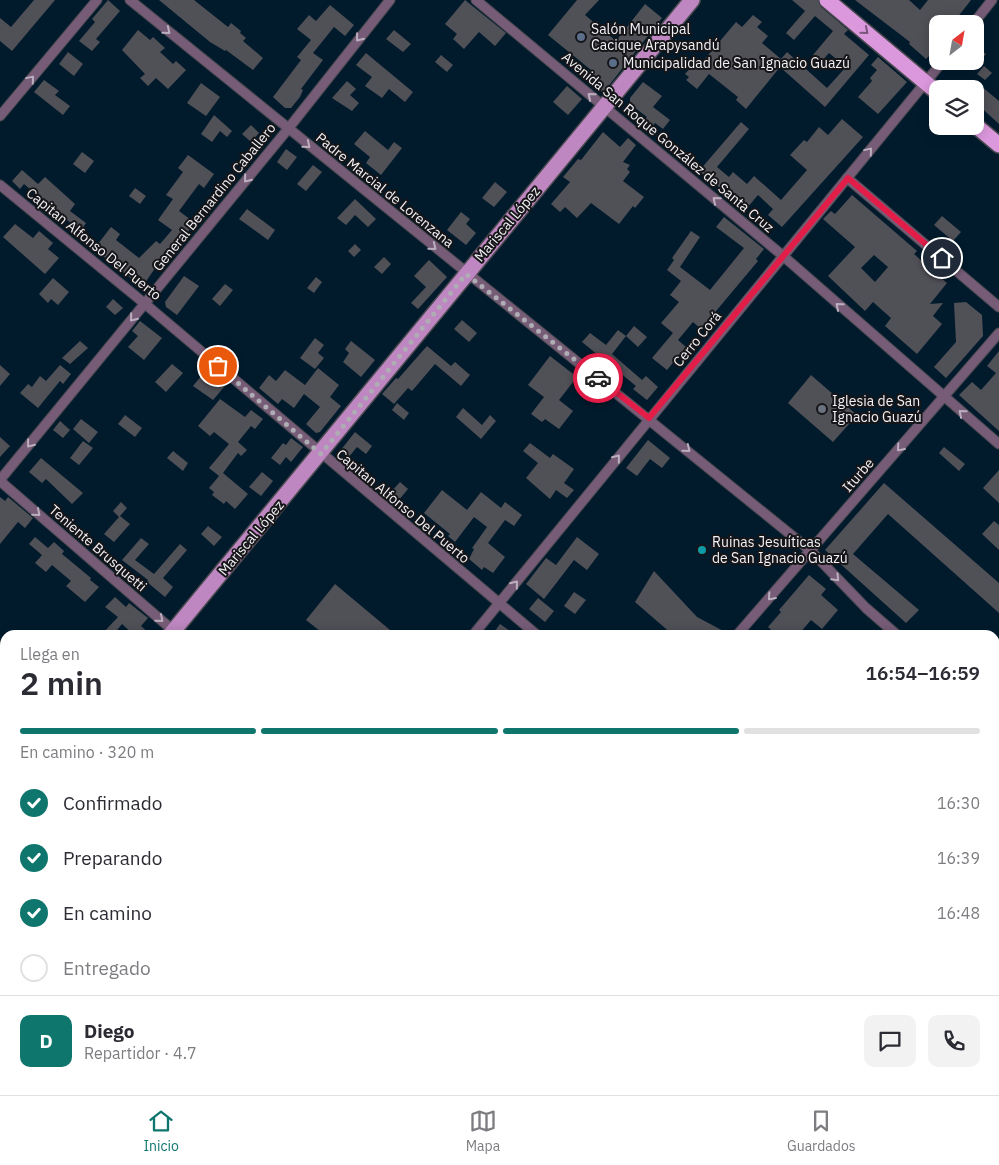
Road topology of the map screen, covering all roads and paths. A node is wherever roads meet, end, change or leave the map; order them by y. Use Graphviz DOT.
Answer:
graph roads {
  1 [pos="97,0"];
  2 [pos="130,0"];
  3 [pos="390,0"];
  4 [pos="476,0"];
  5 [pos="692,0"];
  6 [pos="827,0"];
  7 [pos="992,0"];
  8 [pos="980,15"];
  9 [pos="936,70"];
  10 [pos="926,83"];
  11 [pos="929,86"];
  12 [pos="605,107"];
  13 [pos="0,116"];
  14 [pos="288,129"];
  15 [pos="984,132"];
  16 [pos="999,145"];
  17 [pos="848,178"];
  18 [pos="0,185"];
  19 [pos="782,256"];
  20 [pos="466,274"];
  21 [pos="144,303"];
  22 [pos="999,307"];
  23 [pos="999,333"];
  24 [pos="944,397"];
  25 [pos="649,418"];
  26 [pos="999,444"];
  27 [pos="321,454"];
  28 [pos="0,481"];
  29 [pos="810,551"];
  30 [pos="499,604"];
  31 [pos="169,630"];
  32 [pos="177,630"];
  33 [pos="477,630"];
  34 [pos="531,630"];
  35 [pos="741,630"];
  36 [pos="891,630"];
  13 -- 1 [label="street, one-way"];
  2 -- 14 [label="street, Padre Marcial de Lorenzana, one-way"];
  3 -- 14 [label="street, General Bernardino Caballero, one-way"];
  12 -- 4 [label="street, Avenida San Roque González de Santa Cruz, one-way"];
  5 -- 12 [label="main road, Mariscal López"];
  6 -- 10 [label="highway, one-way"];
  7 -- 8 [label="street"];
  9 -- 10 [label="street, Cerro Corá"];
  10 -- 11 [label="highway"];
  17 -- 10 [label="street, Cerro Corá, one-way"];
  19 -- 12 [label="street, Avenida San Roque González de Santa Cruz, one-way"];
  12 -- 20 [label="main road, Mariscal López"];
  14 -- 20 [label="street, Padre Marcial de Lorenzana, one-way"];
  14 -- 21 [label="street, General Bernardino Caballero, one-way"];
  15 -- 16 [label="highway"];
  17 -- 19 [label="street, Cerro Corá"];
  17 -- 22 [label="street"];
  18 -- 21 [label="street, Capitan Alfonso Del Puerto"];
  24 -- 19 [label="street, Avenida San Roque González de Santa Cruz, one-way"];
  19 -- 25 [label="street, Cerro Corá"];
  20 -- 25 [label="street, Padre Marcial de Lorenzana"];
  20 -- 27 [label="main road, Mariscal López"];
  21 -- 27 [label="street, Capitan Alfonso Del Puerto"];
  21 -- 28 [label="street, General Bernardino Caballero, one-way"];
  23 -- 24 [label="street, Iturbe"];
  26 -- 24 [label="street, Avenida San Roque González de Santa Cruz, one-way"];
  24 -- 29 [label="street, Iturbe, one-way"];
  25 -- 29 [label="street, Padre Marcial de Lorenzana, one-way"];
  30 -- 25 [label="street, Cerro Corá, one-way"];
  27 -- 30 [label="street, Capitan Alfonso Del Puerto"];
  27 -- 32 [label="main road, Mariscal López"];
  28 -- 31 [label="street, Teniente Brusquetti, one-way"];
  29 -- 35 [label="street, Iturbe, one-way"];
  29 -- 36 [label="street, Padre Marcial de Lorenzana, one-way"];
  30 -- 33 [label="street, Cerro Corá"];
  30 -- 34 [label="street, Capitan Alfonso Del Puerto"];
}
